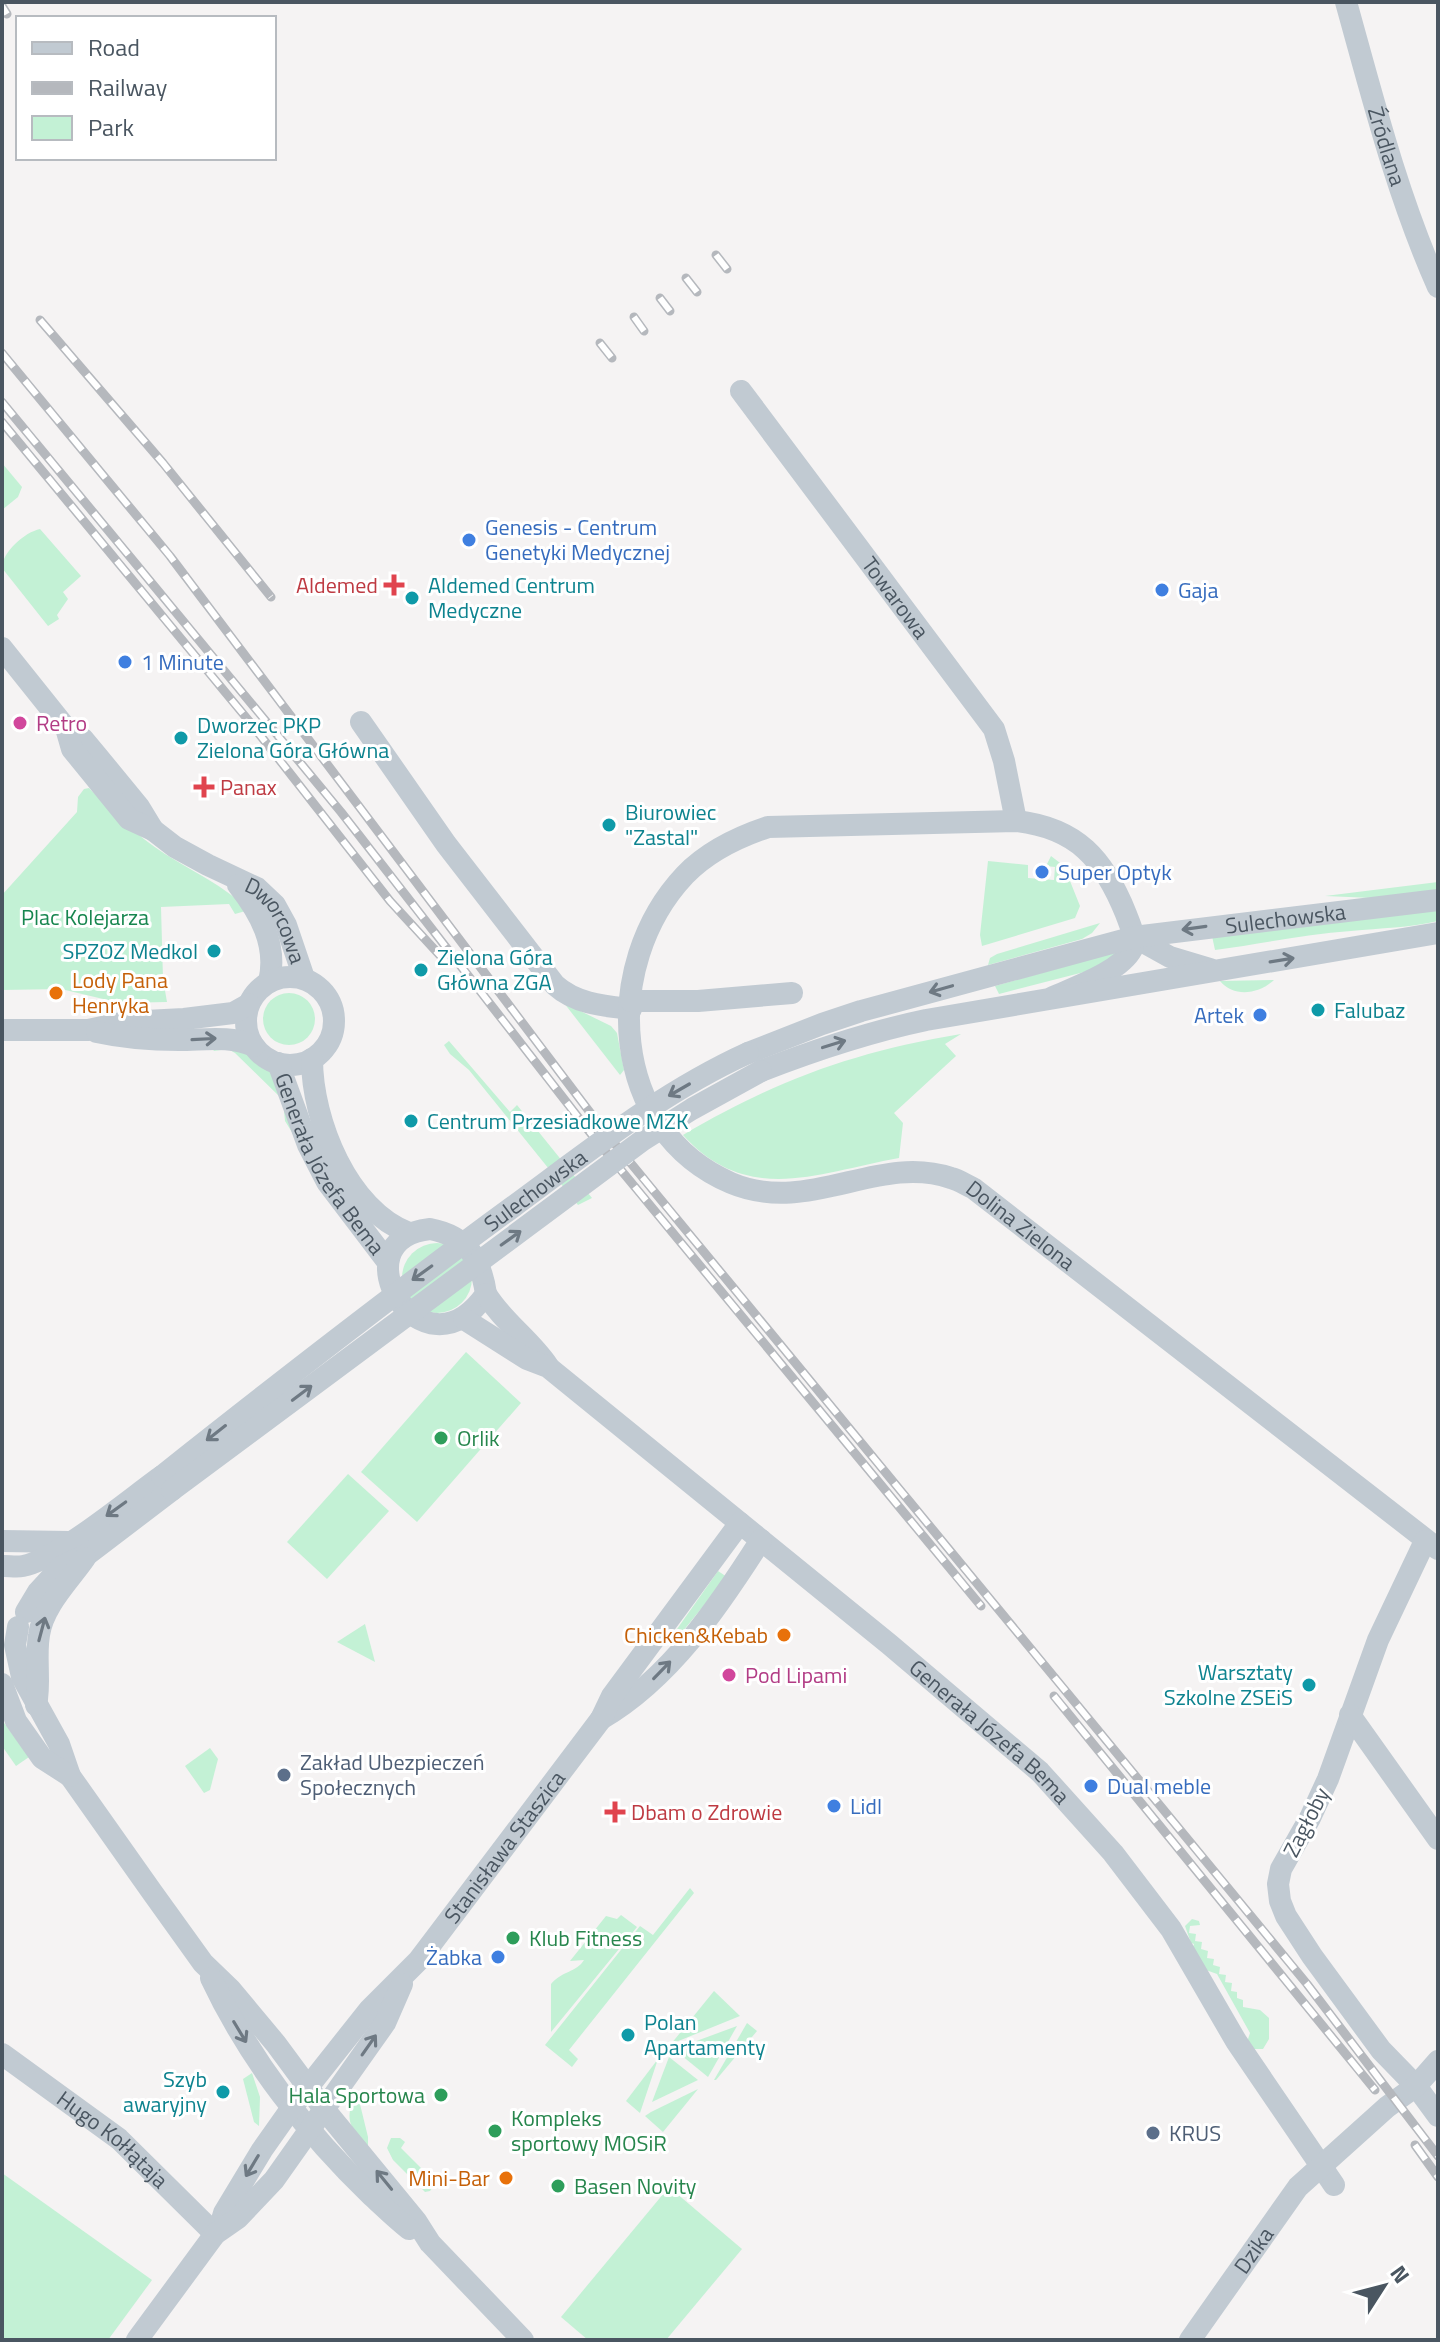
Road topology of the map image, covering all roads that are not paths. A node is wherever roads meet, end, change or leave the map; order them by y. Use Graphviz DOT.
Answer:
graph roads {
  1 [pos="1346,2"];
  2 [pos="1438,287"];
  3 [pos="741,391"];
  4 [pos="2,648"];
  5 [pos="361,722"];
  6 [pos="1016,821"];
  7 [pos="233,878"];
  8 [pos="1438,900"];
  9 [pos="1438,933"];
  10 [pos="1134,937"];
  11 [pos="1213,971"];
  12 [pos="304,978"];
  13 [pos="269,982"];
  14 [pos="792,993"];
  15 [pos="1053,997"];
  16 [pos="249,1004"];
  17 [pos="631,1005"];
  18 [pos="2,1030"];
  19 [pos="88,1030"];
  20 [pos="254,1046"];
  21 [pos="312,1059"];
  22 [pos="754,1062"];
  23 [pos="278,1063"];
  24 [pos="409,1233"];
  25 [pos="387,1261"];
  26 [pos="486,1294"];
  27 [pos="464,1319"];
  28 [pos="548,1367"];
  29 [pos="740,1523"];
  30 [pos="761,1540"];
  31 [pos="2,1541"];
  32 [pos="1432,1545"];
  33 [pos="79,1548"];
  34 [pos="3,1566"];
  35 [pos="15,1625"];
  36 [pos="2,1684"];
  37 [pos="36,1705"];
  38 [pos="9,1714"];
  39 [pos="1350,1715"];
  40 [pos="601,1719"];
  41 [pos="70,1776"];
  42 [pos="1438,1839"];
  43 [pos="203,1963"];
  44 [pos="406,1976"];
  45 [pos="2,2054"];
  46 [pos="1438,2061"];
  47 [pos="1416,2086"];
  48 [pos="309,2087"];
  49 [pos="293,2106"];
  50 [pos="324,2109"];
  51 [pos="1438,2116"];
  52 [pos="310,2129"];
  53 [pos="1321,2164"];
  54 [pos="1334,2185"];
  55 [pos="217,2232"];
  56 [pos="430,2243"];
  57 [pos="137,2340"];
  58 [pos="523,2340"];
  59 [pos="1190,2340"];
  1 -- 2 [label="street, Źródlana"];
  3 -- 6 [label="street, Towarowa"];
  4 -- 7 [label="street, Dworcowa"];
  5 -- 17 [label="street"];
  6 -- 10 [label="street"];
  6 -- 17 [label="street"];
  7 -- 12 [label="street, Dworcowa"];
  7 -- 13 [label="street, Dworcowa"];
  8 -- 10 [label="street, Sulechowska, one-way"];
  11 -- 9 [label="street, Sulechowska, one-way"];
  10 -- 11 [label="street, Sulechowska"];
  10 -- 15 [label="street, Sulechowska"];
  10 -- 22 [label="street, Sulechowska, one-way"];
  11 -- 15 [label="street, Sulechowska"];
  12 -- 13 [label="street"];
  12 -- 21 [label="street"];
  13 -- 16 [label="street"];
  14 -- 17 [label="street"];
  22 -- 15 [label="street, Sulechowska, one-way"];
  16 -- 19 [label="street"];
  16 -- 20 [label="street"];
  17 -- 32 [label="street, Dolina Zielona"];
  18 -- 19 [label="street"];
  19 -- 20 [label="street, one-way"];
  20 -- 23 [label="street"];
  21 -- 23 [label="street"];
  21 -- 24 [label="street, Generała Józefa Bema"];
  22 -- 33 [label="street, Sulechowska, bridge"];
  23 -- 25 [label="street, Generała Józefa Bema"];
  24 -- 25 [label="street"];
  24 -- 26 [label="street"];
  25 -- 27 [label="street"];
  26 -- 27 [label="street"];
  26 -- 28 [label="street, Generała Józefa Bema"];
  27 -- 28 [label="street, Generała Józefa Bema"];
  28 -- 29 [label="street, Generała Józefa Bema"];
  29 -- 30 [label="street, Generała Józefa Bema"];
  29 -- 40 [label="street, Stanisława Staszica"];
  40 -- 30 [label="street, Stanisława Staszica, one-way"];
  30 -- 53 [label="street, Generała Józefa Bema"];
  31 -- 33 [label="street"];
  32 -- 39 [label="street, Zagłoby"];
  33 -- 34 [label="street, Sulechowska"];
  33 -- 35 [label="street, Sulechowska"];
  37 -- 33 [label="street, one-way"];
  34 -- 35 [label="street"];
  35 -- 37 [label="street"];
  36 -- 38 [label="street"];
  37 -- 41 [label="street"];
  38 -- 41 [label="street"];
  39 -- 42 [label="street"];
  39 -- 47 [label="street, Zagłoby"];
  40 -- 44 [label="street, Stanisława Staszica"];
  41 -- 43 [label="street"];
  43 -- 48 [label="street"];
  43 -- 49 [label="street, one-way"];
  44 -- 48 [label="street, Stanisława Staszica"];
  50 -- 44 [label="street, Stanisława Staszica, one-way"];
  45 -- 55 [label="street, Hugo Kołłątaja"];
  46 -- 47 [label="street, Dzika"];
  47 -- 51 [label="street, Zagłoby"];
  47 -- 53 [label="street, Dzika"];
  48 -- 49 [label="street, Stanisława Staszica"];
  48 -- 50 [label="street"];
  49 -- 52 [label="street"];
  49 -- 55 [label="street, Stanisława Staszica, one-way"];
  50 -- 52 [label="street, Stanisława Staszica"];
  56 -- 50 [label="street, one-way"];
  52 -- 55 [label="street, Stanisława Staszica"];
  52 -- 56 [label="street"];
  53 -- 54 [label="street, Generała Józefa Bema"];
  53 -- 59 [label="street, Dzika"];
  55 -- 57 [label="street, Stanisława Staszica"];
  56 -- 58 [label="street"];
}
